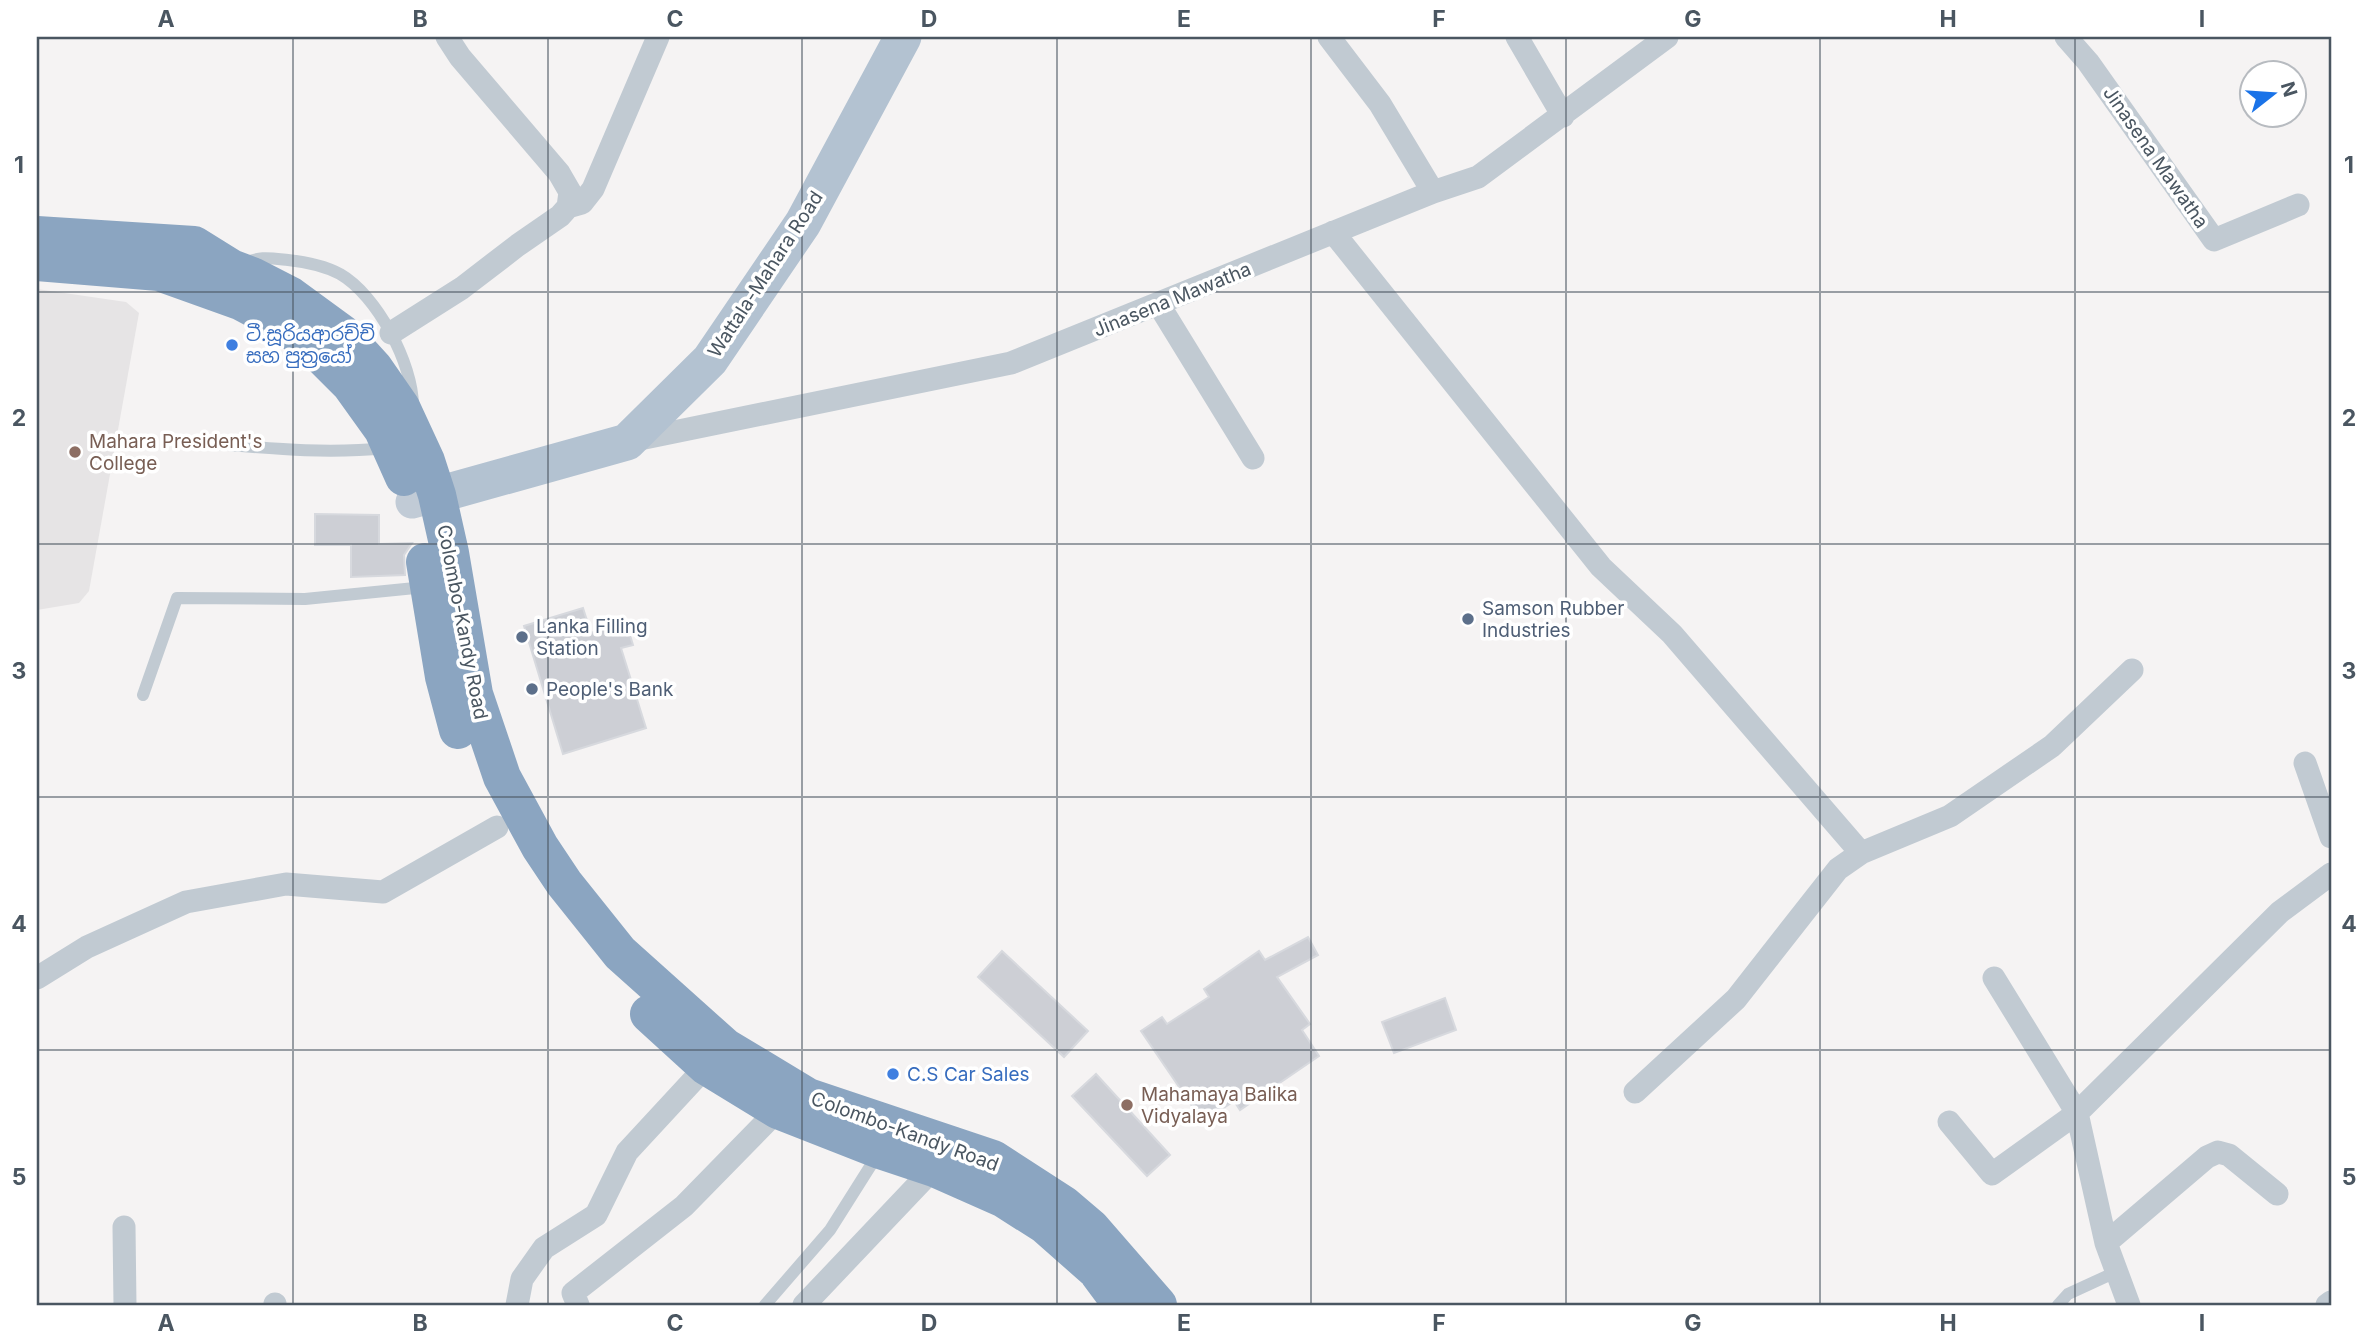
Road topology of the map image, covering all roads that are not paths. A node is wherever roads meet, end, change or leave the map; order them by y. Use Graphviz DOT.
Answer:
graph roads {
  1 [pos="447,37"];
  2 [pos="657,37"];
  3 [pos="903,37"];
  4 [pos="1329,37"];
  5 [pos="1517,37"];
  6 [pos="1667,37"];
  7 [pos="2066,37"];
  8 [pos="1563,116"];
  9 [pos="1433,192"];
  10 [pos="2298,205"];
  11 [pos="568,206"];
  12 [pos="1333,232"];
  13 [pos="37,235"];
  14 [pos="37,262"];
  15 [pos="232,268"];
  16 [pos="1159,304"];
  17 [pos="391,333"];
  18 [pos="402,438"];
  19 [pos="192,442"];
  20 [pos="627,442"];
  21 [pos="1253,458"];
  22 [pos="425,498"];
  23 [pos="429,587"];
  24 [pos="2132,670"];
  25 [pos="143,695"];
  26 [pos="2305,762"];
  27 [pos="497,827"];
  28 [pos="2331,837"];
  29 [pos="1861,853"];
  30 [pos="2331,874"];
  31 [pos="37,978"];
  32 [pos="1994,978"];
  33 [pos="715,1056"];
  34 [pos="1635,1092"];
  35 [pos="778,1110"];
  36 [pos="2077,1113"];
  37 [pos="1949,1122"];
  38 [pos="880,1150"];
  39 [pos="934,1168"];
  40 [pos="2277,1194"];
  41 [pos="124,1227"];
  42 [pos="2106,1243"];
  43 [pos="2118,1271"];
  44 [pos="2331,1302"];
  45 [pos="125,1305"];
  46 [pos="517,1305"];
  47 [pos="578,1305"];
  48 [pos="765,1305"];
  49 [pos="804,1305"];
  50 [pos="1122,1305"];
  51 [pos="1158,1305"];
  52 [pos="2058,1305"];
  53 [pos="2129,1305"];
  54 [pos="2327,1305"];
  1 -- 11 [label="street"];
  2 -- 11 [label="street"];
  3 -- 20 [label="main road, Wattala-Mahara Road"];
  4 -- 9 [label="street"];
  5 -- 8 [label="street"];
  6 -- 8 [label="street, Jinasena Mawatha"];
  7 -- 10 [label="street, Jinasena Mawatha"];
  8 -- 9 [label="street, Jinasena Mawatha"];
  9 -- 12 [label="street, Jinasena Mawatha"];
  11 -- 17 [label="street"];
  12 -- 16 [label="street, Jinasena Mawatha"];
  12 -- 29 [label="street"];
  13 -- 15 [label="highway, Colombo-Kandy Road"];
  14 -- 18 [label="highway, Colombo-Kandy Road"];
  15 -- 17 [label="lane"];
  15 -- 18 [label="highway, Colombo-Kandy Road"];
  16 -- 20 [label="street, Jinasena Mawatha"];
  16 -- 21 [label="street"];
  17 -- 18 [label="lane"];
  18 -- 19 [label="lane"];
  18 -- 22 [label="highway, Colombo-Kandy Road"];
  20 -- 22 [label="main road, Wattala-Mahara Road"];
  22 -- 23 [label="highway, Colombo-Kandy Road"];
  22 -- 33 [label="highway, Colombo-Kandy Road"];
  23 -- 25 [label="lane"];
  23 -- 27 [label="highway, Colombo-Kandy Road"];
  24 -- 29 [label="street"];
  26 -- 28 [label="street"];
  27 -- 31 [label="street"];
  27 -- 33 [label="highway, Colombo-Kandy Road"];
  29 -- 34 [label="street"];
  30 -- 36 [label="street"];
  32 -- 36 [label="street"];
  33 -- 35 [label="highway, Colombo-Kandy Road"];
  33 -- 46 [label="street"];
  33 -- 51 [label="highway, Colombo-Kandy Road"];
  35 -- 38 [label="highway, Colombo-Kandy Road"];
  35 -- 47 [label="street"];
  36 -- 37 [label="street"];
  36 -- 42 [label="street"];
  38 -- 39 [label="highway, Colombo-Kandy Road"];
  38 -- 48 [label="lane"];
  39 -- 49 [label="street"];
  39 -- 50 [label="highway, Colombo-Kandy Road"];
  40 -- 42 [label="street"];
  41 -- 45 [label="street"];
  42 -- 43 [label="street"];
  43 -- 52 [label="lane"];
  43 -- 53 [label="street"];
  44 -- 54 [label="street"];
}
